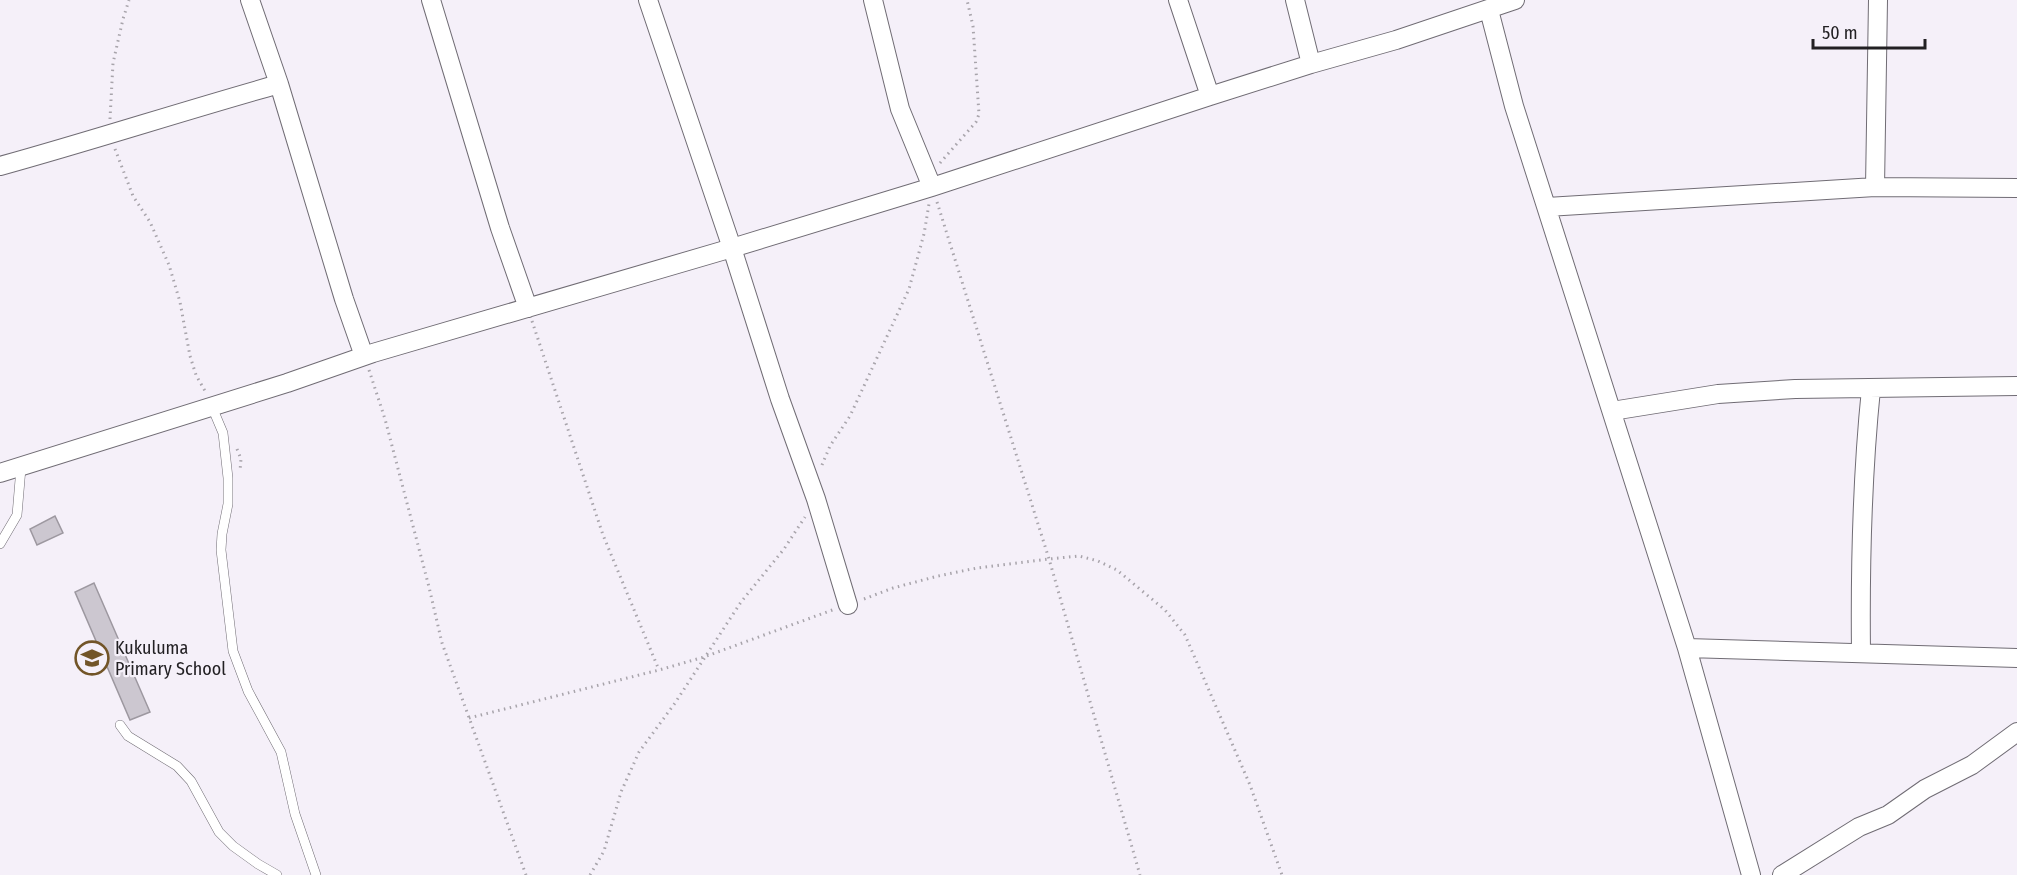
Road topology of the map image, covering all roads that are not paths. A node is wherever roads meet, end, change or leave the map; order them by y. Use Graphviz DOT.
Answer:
graph roads {
  1 [pos="250,0"];
  2 [pos="431,0"];
  3 [pos="648,0"];
  4 [pos="873,0"];
  5 [pos="1178,0"];
  6 [pos="1294,0"];
  7 [pos="1515,0"];
  8 [pos="1878,0"];
  9 [pos="1489,10"];
  10 [pos="1311,64"];
  11 [pos="279,84"];
  12 [pos="1210,96"];
  13 [pos="0,166"];
  14 [pos="932,187"];
  15 [pos="1875,187"];
  16 [pos="2017,188"];
  17 [pos="1547,207"];
  18 [pos="732,248"];
  19 [pos="528,308"];
  20 [pos="364,356"];
  21 [pos="2017,386"];
  22 [pos="1871,389"];
  23 [pos="212,407"];
  24 [pos="1611,411"];
  25 [pos="7,468"];
  26 [pos="0,544"];
  27 [pos="848,604"];
  28 [pos="1687,648"];
  29 [pos="1861,653"];
  30 [pos="2017,658"];
  31 [pos="120,725"];
  32 [pos="2017,732"];
  33 [pos="277,875"];
  34 [pos="316,875"];
  35 [pos="1751,875"];
  36 [pos="1782,875"];
  1 -- 11 [label="street"];
  2 -- 19 [label="street"];
  3 -- 18 [label="street"];
  4 -- 14 [label="street"];
  5 -- 12 [label="street"];
  6 -- 10 [label="street"];
  7 -- 9 [label="street"];
  8 -- 15 [label="street"];
  9 -- 10 [label="street"];
  9 -- 17 [label="street"];
  10 -- 12 [label="street"];
  11 -- 13 [label="street"];
  11 -- 20 [label="street"];
  12 -- 14 [label="street"];
  14 -- 18 [label="street"];
  15 -- 16 [label="street"];
  15 -- 17 [label="street"];
  17 -- 24 [label="street"];
  18 -- 19 [label="street"];
  18 -- 27 [label="street"];
  19 -- 20 [label="street"];
  20 -- 23 [label="street"];
  21 -- 22 [label="street"];
  22 -- 24 [label="street"];
  22 -- 29 [label="street"];
  23 -- 25 [label="street"];
  23 -- 34 [label="lane"];
  24 -- 28 [label="street"];
  25 -- 26 [label="lane"];
  28 -- 29 [label="street"];
  28 -- 35 [label="street"];
  29 -- 30 [label="street"];
  31 -- 33 [label="lane"];
  32 -- 36 [label="street"];
}
